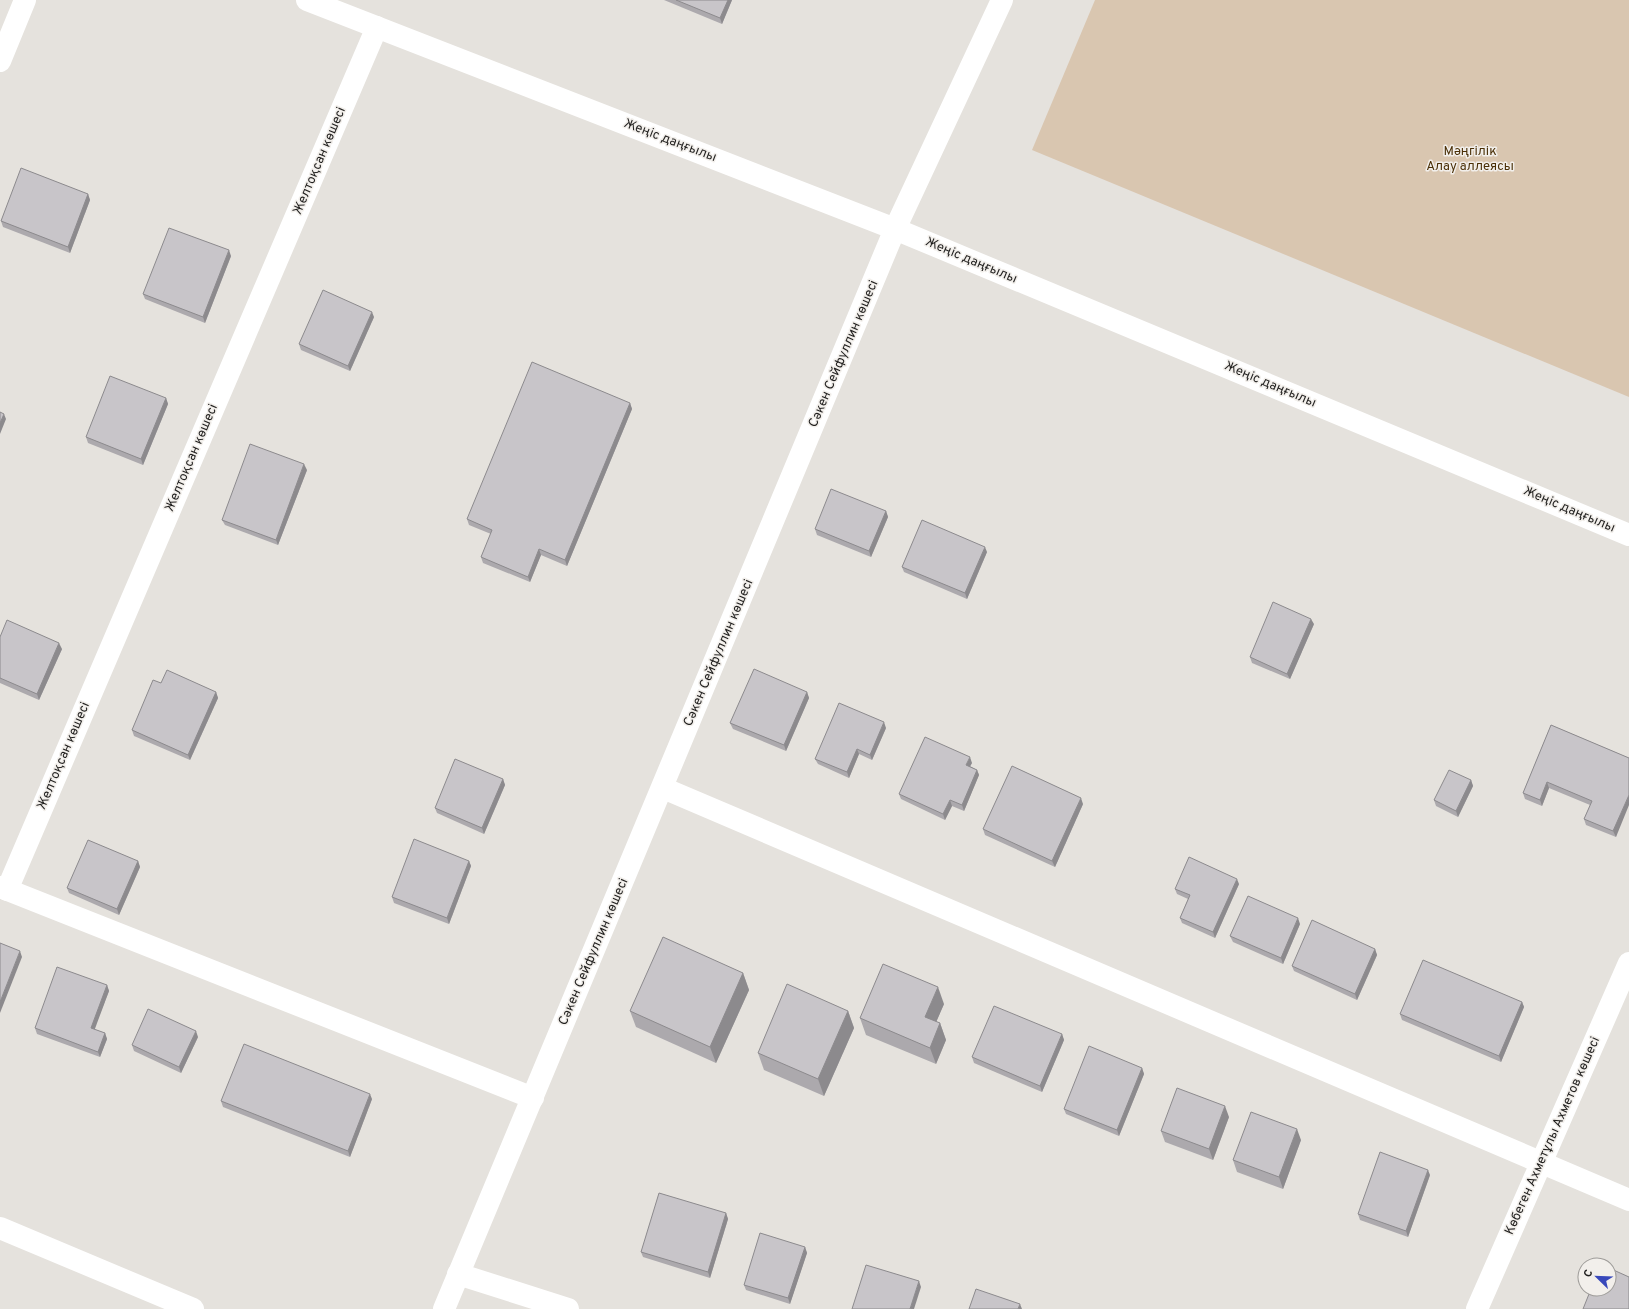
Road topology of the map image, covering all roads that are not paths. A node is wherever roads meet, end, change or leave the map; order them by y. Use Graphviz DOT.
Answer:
graph roads {
  1 [pos="25,0"];
  2 [pos="307,0"];
  3 [pos="1002,0"];
  4 [pos="377,27"];
  5 [pos="0,61"];
  6 [pos="895,229"];
  7 [pos="1629,535"];
  8 [pos="662,788"];
  9 [pos="4,888"];
  10 [pos="1629,963"];
  11 [pos="533,1098"];
  12 [pos="1541,1162"];
  13 [pos="1629,1200"];
  14 [pos="0,1228"];
  15 [pos="458,1274"];
  16 [pos="193,1309"];
  17 [pos="444,1309"];
  18 [pos="568,1309"];
  19 [pos="1477,1309"];
  1 -- 5 [label="street"];
  2 -- 4 [label="street, Жеңіс даңғылы"];
  3 -- 6 [label="street, Сәкен Сейфуллин көшесі"];
  4 -- 6 [label="street, Жеңіс даңғылы"];
  4 -- 9 [label="street, Желтоқсан көшесі"];
  6 -- 7 [label="street, Жеңіс даңғылы"];
  6 -- 8 [label="street, Сәкен Сейфуллин көшесі"];
  8 -- 11 [label="street, Сәкен Сейфуллин көшесі"];
  8 -- 12 [label="street"];
  9 -- 11 [label="street"];
  10 -- 12 [label="street, Көбеген Ахметұлы Ахметов көшесі"];
  11 -- 15 [label="street, Сәкен Сейфуллин көшесі"];
  12 -- 13 [label="street"];
  12 -- 19 [label="street, Көбеген Ахметұлы Ахметов көшесі"];
  14 -- 16 [label="street"];
  15 -- 17 [label="street, Сәкен Сейфуллин көшесі"];
  15 -- 18 [label="street"];
}
